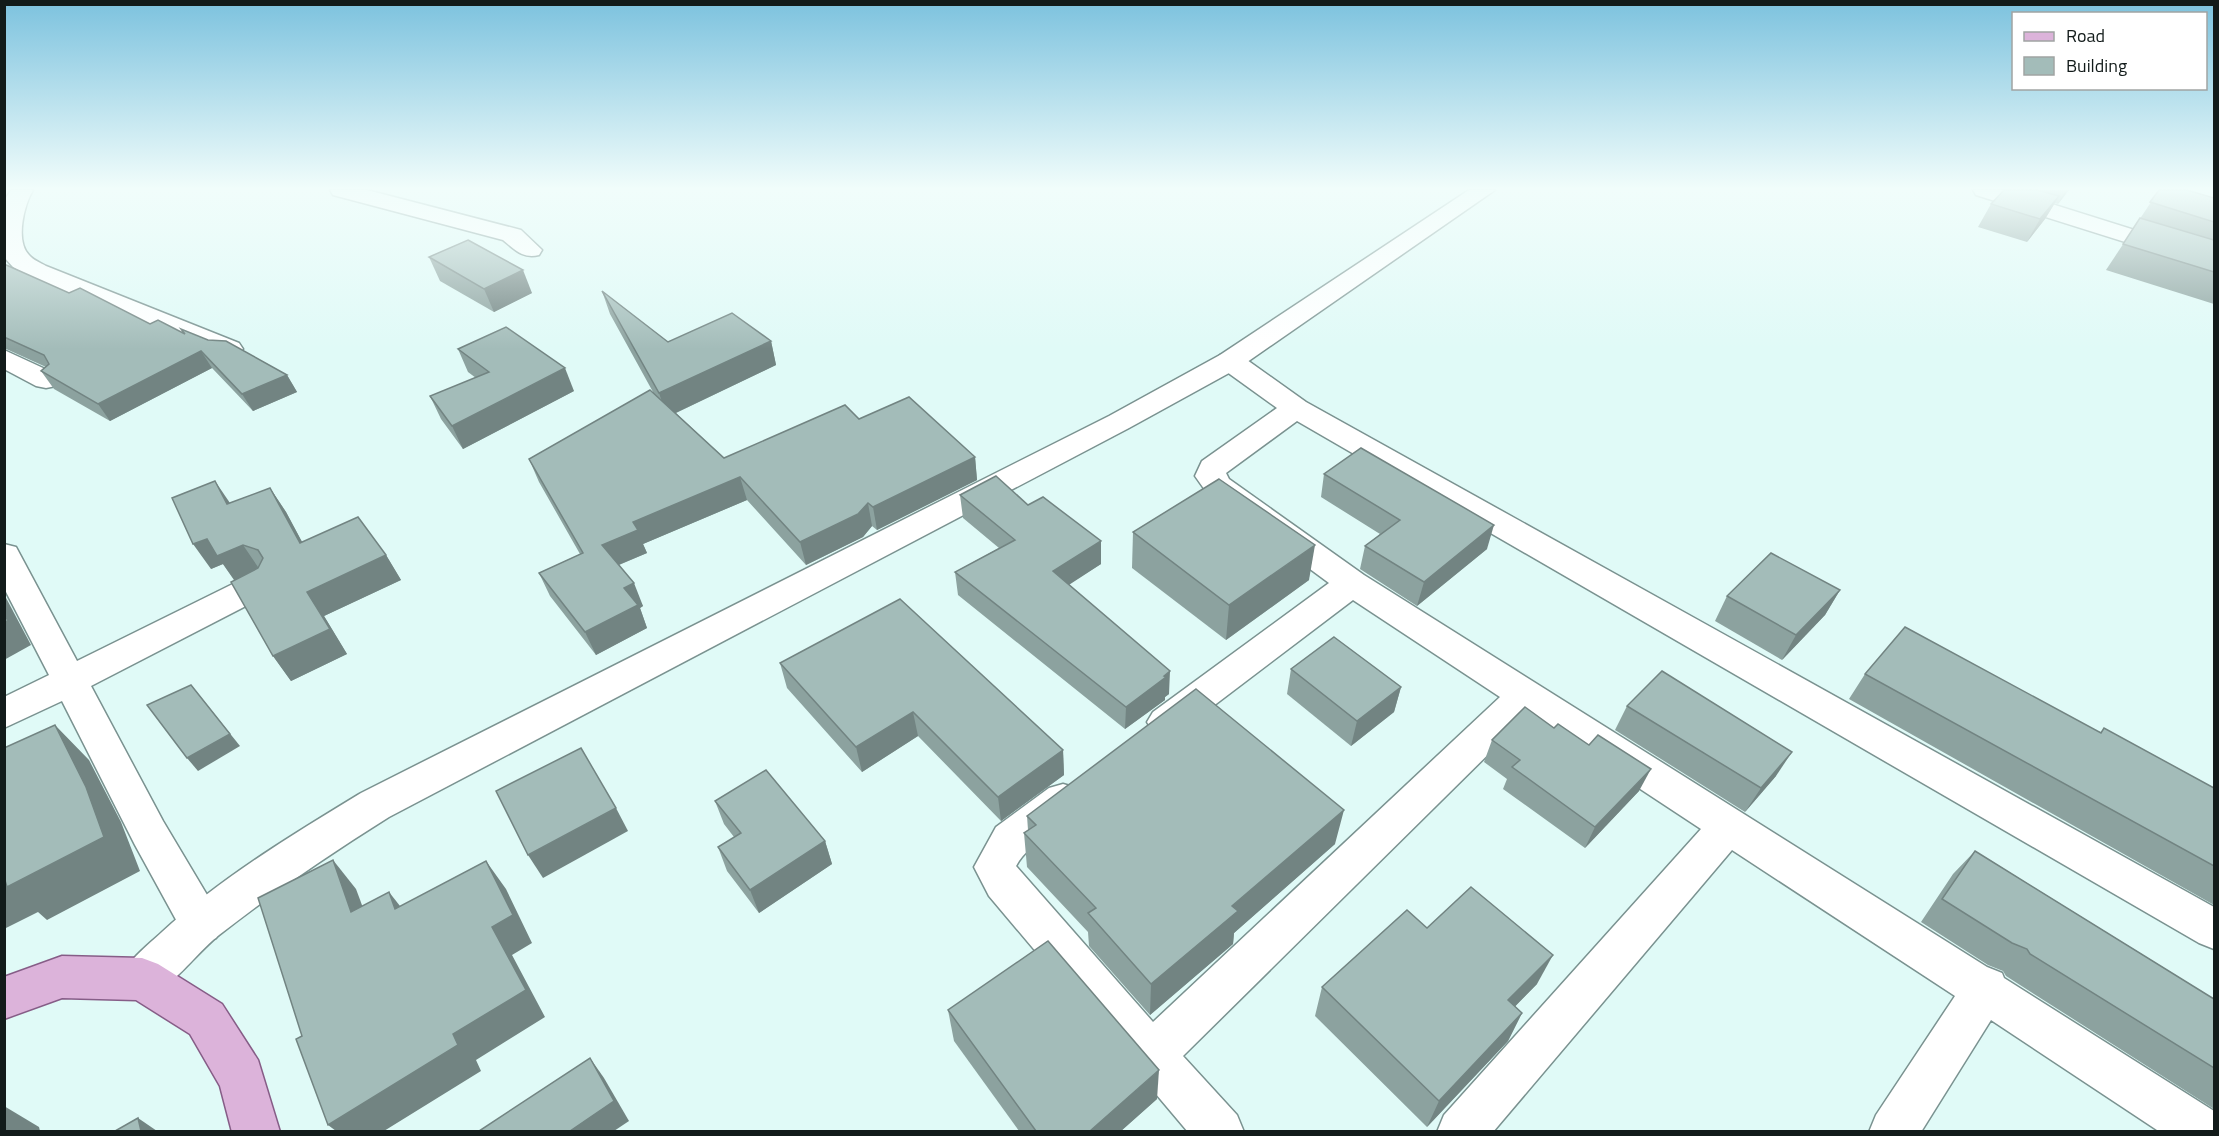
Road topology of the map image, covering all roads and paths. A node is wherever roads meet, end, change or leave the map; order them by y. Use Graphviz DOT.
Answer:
graph roads {
  1 [pos="14,243"];
  2 [pos="522,243"];
  3 [pos="1406,243"];
  4 [pos="2151,243"];
  5 [pos="530,250"];
  6 [pos="2214,263"];
  7 [pos="229,349"];
  8 [pos="4,358"];
  9 [pos="1230,362"];
  10 [pos="46,380"];
  11 [pos="1296,408"];
  12 [pos="4,555"];
  13 [pos="1352,583"];
  14 [pos="261,584"];
  15 [pos="70,681"];
  16 [pos="1527,694"];
  17 [pos="4,714"];
  18 [pos="1143,739"];
  19 [pos="1086,782"];
  20 [pos="1727,827"];
  21 [pos="201,924"];
  22 [pos="2214,929"];
  23 [pos="142,979"];
  24 [pos="1986,988"];
  25 [pos="4,998"];
  26 [pos="1151,1055"];
  27 [pos="256,1131"];
  28 [pos="1220,1131"];
  29 [pos="1461,1131"];
  30 [pos="1893,1131"];
  31 [pos="2204,1131"];
  1 -- 7 [label="street"];
  2 -- 5 [label="street"];
  3 -- 9 [label="street"];
  4 -- 6 [label="street"];
  8 -- 10 [label="street"];
  9 -- 11 [label="street"];
  9 -- 21 [label="street"];
  11 -- 13 [label="street"];
  11 -- 22 [label="street"];
  12 -- 15 [label="street"];
  13 -- 16 [label="street"];
  13 -- 18 [label="street"];
  14 -- 15 [label="street"];
  15 -- 17 [label="street"];
  15 -- 21 [label="street"];
  16 -- 20 [label="street"];
  16 -- 26 [label="street"];
  19 -- 26 [label="street"];
  20 -- 24 [label="street"];
  20 -- 29 [label="street"];
  21 -- 23 [label="street"];
  23 -- 25 [label="main road"];
  23 -- 27 [label="main road"];
  24 -- 30 [label="street"];
  24 -- 31 [label="street"];
  26 -- 28 [label="street"];
}
